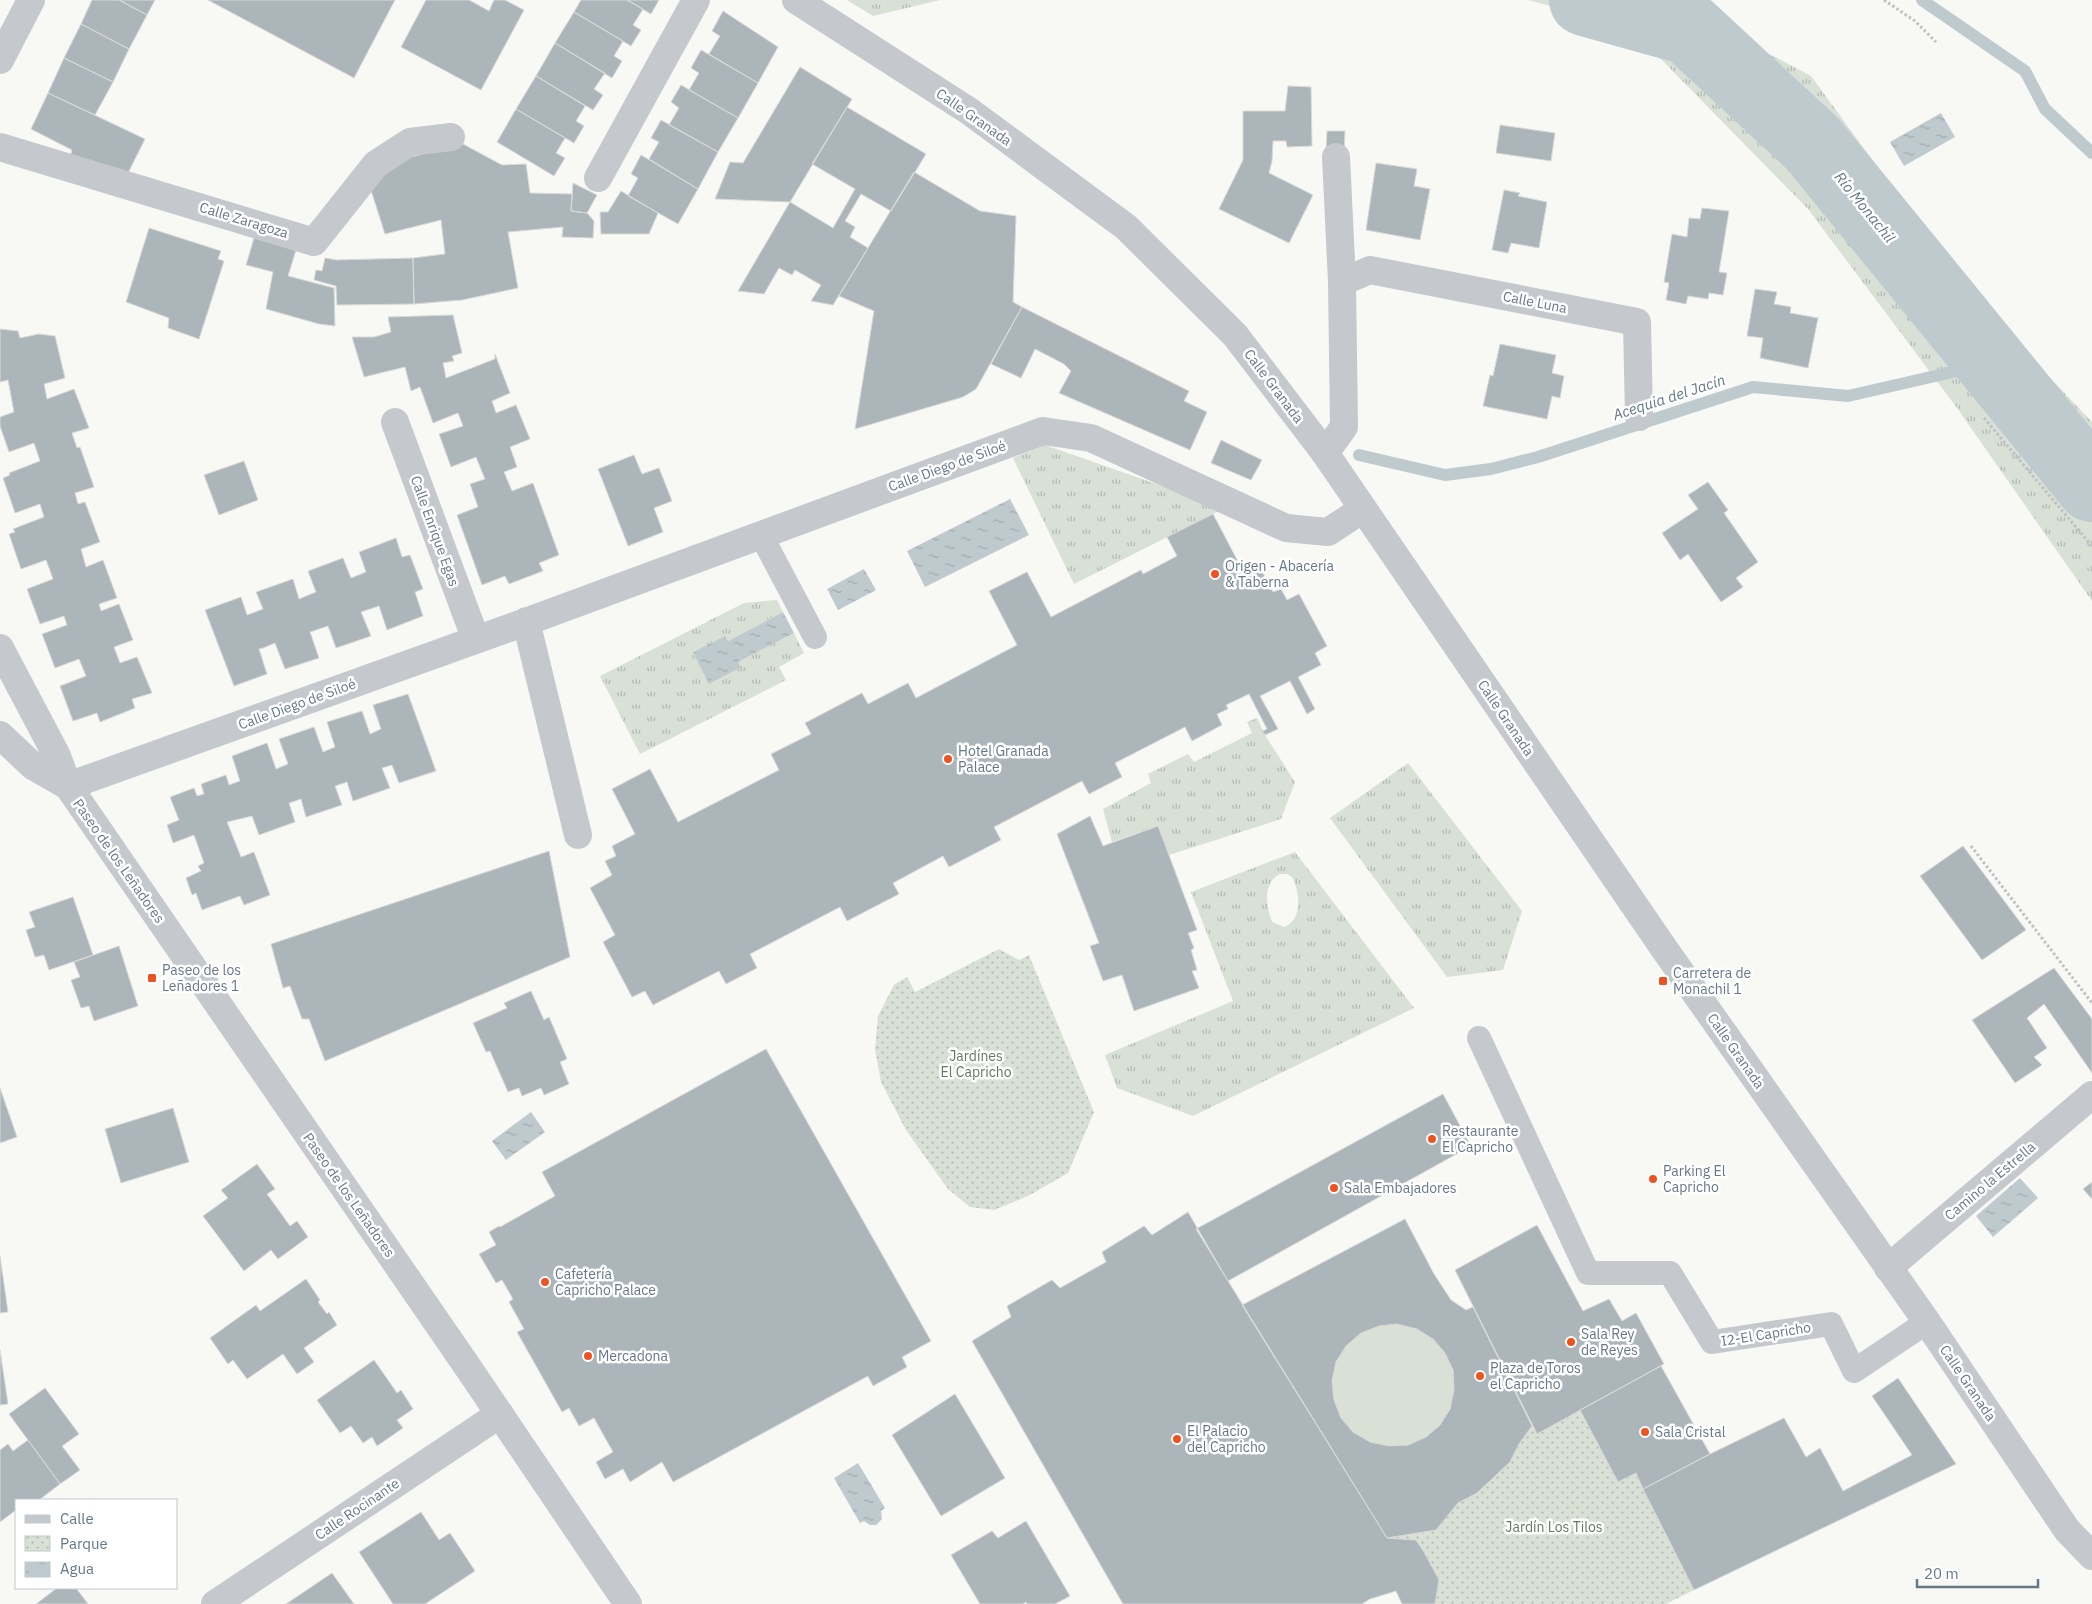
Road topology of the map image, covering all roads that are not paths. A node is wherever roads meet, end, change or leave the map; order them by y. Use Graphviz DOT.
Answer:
graph roads {
  1 [pos="31,0"];
  2 [pos="696,0"];
  3 [pos="796,0"];
  4 [pos="0,60"];
  5 [pos="451,137"];
  6 [pos="0,147"];
  7 [pos="1336,156"];
  8 [pos="598,178"];
  9 [pos="1342,282"];
  10 [pos="1639,417"];
  11 [pos="395,422"];
  12 [pos="1325,453"];
  13 [pos="1363,509"];
  14 [pos="761,535"];
  15 [pos="526,621"];
  16 [pos="815,637"];
  17 [pos="476,640"];
  18 [pos="0,648"];
  19 [pos="0,735"];
  20 [pos="68,786"];
  21 [pos="578,835"];
  22 [pos="1479,1038"];
  23 [pos="2092,1095"];
  24 [pos="1888,1268"];
  25 [pos="1927,1322"];
  26 [pos="500,1414"];
  27 [pos="2092,1556"];
  28 [pos="215,1604"];
  29 [pos="628,1604"];
  1 -- 4 [label="street"];
  2 -- 8 [label="street"];
  3 -- 12 [label="street, Calle Granada"];
  5 -- 6 [label="street, Calle Zaragoza"];
  7 -- 9 [label="street"];
  9 -- 10 [label="street, Calle Luna"];
  9 -- 12 [label="street"];
  11 -- 17 [label="street, Calle Enrique Egas"];
  12 -- 13 [label="street, Calle Granada"];
  13 -- 14 [label="street, Calle Diego de Siloé"];
  13 -- 24 [label="street, Calle Granada"];
  14 -- 15 [label="street, Calle Diego de Siloé"];
  14 -- 16 [label="lane"];
  15 -- 17 [label="street, Calle Diego de Siloé"];
  15 -- 21 [label="street"];
  17 -- 20 [label="street, Calle Diego de Siloé"];
  18 -- 20 [label="street, Paseo de los Leñadores"];
  19 -- 20 [label="street, Paseo de los Leñadores"];
  20 -- 26 [label="street, Paseo de los Leñadores"];
  22 -- 25 [label="lane, I2-El Capricho"];
  23 -- 24 [label="street, Camino la Estrella"];
  24 -- 25 [label="street, Calle Granada"];
  25 -- 27 [label="street, Calle Granada"];
  26 -- 28 [label="street, Calle Rocinante"];
  26 -- 29 [label="street, Paseo de los Leñadores"];
}
